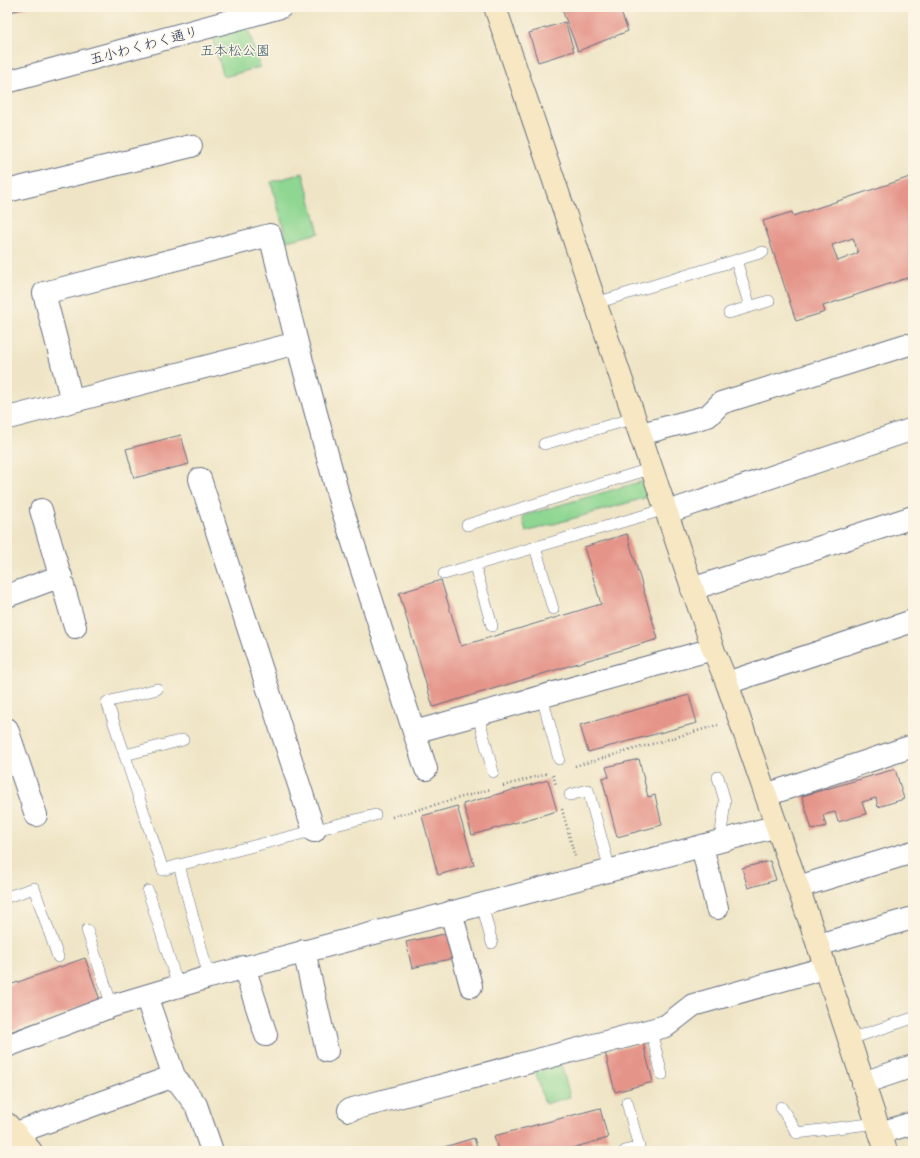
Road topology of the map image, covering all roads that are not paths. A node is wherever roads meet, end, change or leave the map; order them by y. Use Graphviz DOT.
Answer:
graph roads {
  1 [pos="281,7"];
  2 [pos="495,7"];
  3 [pos="7,82"];
  4 [pos="191,146"];
  5 [pos="7,192"];
  6 [pos="763,252"];
  7 [pos="736,260"];
  8 [pos="769,301"];
  9 [pos="596,303"];
  10 [pos="750,307"];
  11 [pos="729,314"];
  12 [pos="297,343"];
  13 [pos="906,344"];
  14 [pos="72,401"];
  15 [pos="7,414"];
  16 [pos="638,426"];
  17 [pos="913,430"];
  18 [pos="544,444"];
  19 [pos="653,468"];
  20 [pos="200,479"];
  21 [pos="41,510"];
  22 [pos="667,510"];
  23 [pos="913,516"];
  24 [pos="467,525"];
  25 [pos="535,548"];
  26 [pos="475,566"];
  27 [pos="444,574"];
  28 [pos="60,576"];
  29 [pos="692,589"];
  30 [pos="7,596"];
  31 [pos="553,608"];
  32 [pos="913,621"];
  33 [pos="492,626"];
  34 [pos="75,627"];
  35 [pos="713,649"];
  36 [pos="727,683"];
  37 [pos="157,689"];
  38 [pos="542,697"];
  39 [pos="478,714"];
  40 [pos="7,729"];
  41 [pos="414,732"];
  42 [pos="183,740"];
  43 [pos="913,746"];
  44 [pos="125,755"];
  45 [pos="559,759"];
  46 [pos="426,769"];
  47 [pos="493,772"];
  48 [pos="718,777"];
  49 [pos="570,795"];
  50 [pos="766,796"];
  51 [pos="36,815"];
  52 [pos="375,815"];
  53 [pos="777,826"];
  54 [pos="314,831"];
  55 [pos="711,843"];
  56 [pos="913,852"];
  57 [pos="179,865"];
  58 [pos="610,870"];
  59 [pos="798,887"];
  60 [pos="148,892"];
  61 [pos="7,897"];
  62 [pos="482,904"];
  63 [pos="717,908"];
  64 [pos="451,912"];
  65 [pos="913,918"];
  66 [pos="88,930"];
  67 [pos="492,943"];
  68 [pos="818,945"];
  69 [pos="304,951"];
  70 [pos="58,957"];
  71 [pos="244,967"];
  72 [pos="825,968"];
  73 [pos="209,977"];
  74 [pos="178,986"];
  75 [pos="471,986"];
  76 [pos="146,996"];
  77 [pos="112,1006"];
  78 [pos="913,1018"];
  79 [pos="651,1031"];
  80 [pos="266,1035"];
  81 [pos="850,1039"];
  82 [pos="7,1046"];
  83 [pos="327,1051"];
  84 [pos="913,1066"];
  85 [pos="662,1075"];
  86 [pos="174,1076"];
  87 [pos="863,1083"];
  88 [pos="627,1102"];
  89 [pos="781,1107"];
  90 [pos="349,1110"];
  91 [pos="913,1123"];
  92 [pos="10,1129"];
  93 [pos="881,1136"];
  94 [pos="639,1149"];
  95 [pos="31,1151"];
  96 [pos="212,1151"];
  97 [pos="625,1151"];
  1 -- 3 [label="street, 五小わくわく通り"];
  2 -- 9 [label="street"];
  4 -- 5 [label="street"];
  6 -- 7 [label="lane"];
  7 -- 9 [label="lane"];
  7 -- 10 [label="lane"];
  8 -- 10 [label="lane"];
  9 -- 16 [label="street"];
  10 -- 11 [label="lane"];
  12 -- 14 [label="street"];
  12 -- 14 [label="street"];
  12 -- 41 [label="street"];
  13 -- 16 [label="street"];
  14 -- 15 [label="street"];
  16 -- 18 [label="lane"];
  16 -- 19 [label="street"];
  17 -- 22 [label="street"];
  19 -- 22 [label="street"];
  19 -- 24 [label="lane"];
  20 -- 54 [label="street"];
  21 -- 28 [label="street"];
  22 -- 25 [label="lane"];
  22 -- 29 [label="street"];
  23 -- 29 [label="street"];
  25 -- 26 [label="lane"];
  25 -- 31 [label="lane"];
  26 -- 27 [label="lane"];
  26 -- 33 [label="lane"];
  28 -- 30 [label="street"];
  28 -- 34 [label="street"];
  29 -- 35 [label="street"];
  32 -- 36 [label="street"];
  35 -- 36 [label="street"];
  35 -- 38 [label="street"];
  36 -- 50 [label="street"];
  37 -- 44 [label="lane"];
  38 -- 39 [label="street"];
  38 -- 45 [label="lane"];
  39 -- 41 [label="street"];
  39 -- 47 [label="lane"];
  40 -- 51 [label="street"];
  41 -- 46 [label="street"];
  42 -- 44 [label="lane"];
  43 -- 50 [label="street"];
  44 -- 57 [label="lane"];
  48 -- 55 [label="lane"];
  49 -- 58 [label="lane"];
  50 -- 53 [label="street"];
  52 -- 54 [label="lane"];
  53 -- 55 [label="street"];
  53 -- 59 [label="street"];
  54 -- 57 [label="lane"];
  55 -- 58 [label="street"];
  55 -- 63 [label="street"];
  56 -- 59 [label="street"];
  57 -- 73 [label="lane"];
  58 -- 62 [label="street"];
  59 -- 68 [label="street"];
  60 -- 74 [label="lane"];
  61 -- 70 [label="lane"];
  62 -- 64 [label="street"];
  62 -- 67 [label="lane"];
  64 -- 69 [label="street"];
  64 -- 75 [label="street"];
  65 -- 68 [label="street"];
  66 -- 77 [label="lane"];
  68 -- 72 [label="street"];
  69 -- 71 [label="street"];
  69 -- 83 [label="street"];
  71 -- 73 [label="street"];
  71 -- 80 [label="street"];
  72 -- 79 [label="street"];
  72 -- 81 [label="street"];
  73 -- 74 [label="street"];
  74 -- 76 [label="street"];
  76 -- 77 [label="street"];
  76 -- 86 [label="street"];
  77 -- 82 [label="street"];
  78 -- 81 [label="lane"];
  79 -- 85 [label="lane"];
  79 -- 90 [label="street"];
  81 -- 87 [label="street"];
  84 -- 87 [label="street"];
  86 -- 92 [label="street"];
  86 -- 96 [label="street"];
  87 -- 93 [label="street"];
  88 -- 94 [label="lane"];
  89 -- 93 [label="lane"];
  91 -- 93 [label="street"];
  92 -- 95 [label="street"];
  94 -- 97 [label="lane"];
}
